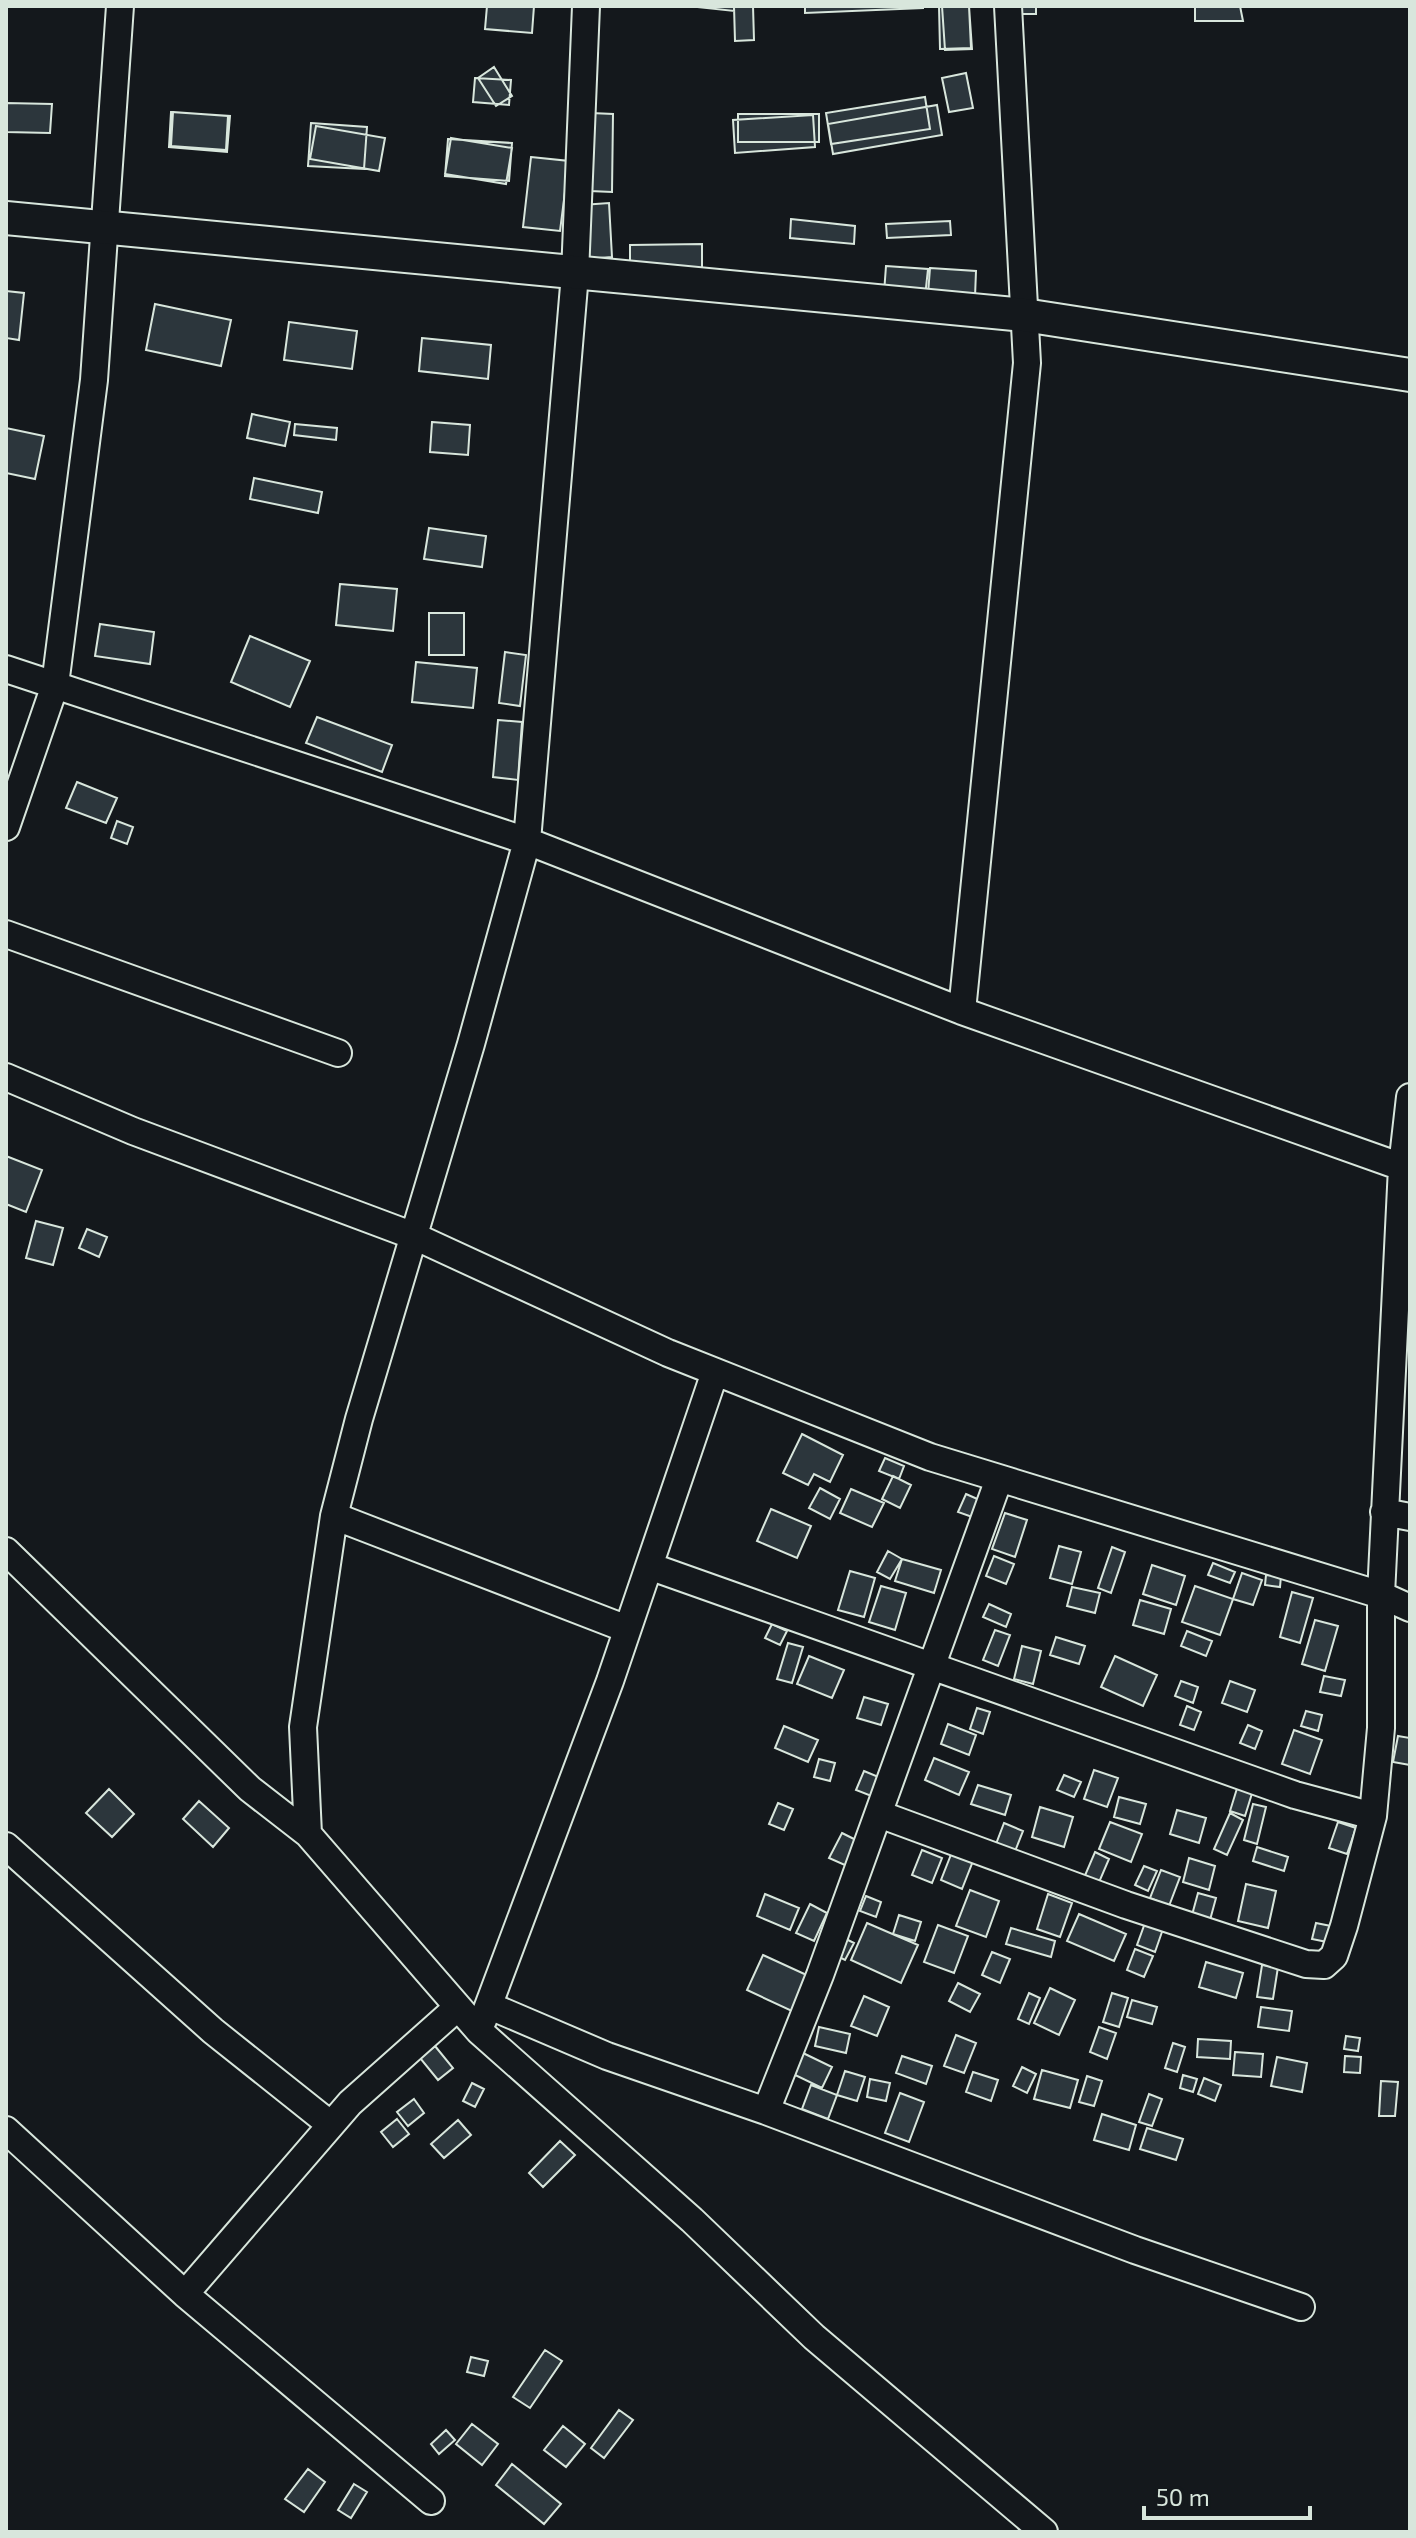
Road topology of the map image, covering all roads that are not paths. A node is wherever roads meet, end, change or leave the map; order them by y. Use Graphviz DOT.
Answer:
graph roads {
  1 [pos="120,6"];
  2 [pos="586,6"];
  3 [pos="1008,6"];
  4 [pos="6,218"];
  5 [pos="106,230"];
  6 [pos="575,274"];
  7 [pos="1024,315"];
  8 [pos="1410,375"];
  9 [pos="6,669"];
  10 [pos="55,685"];
  11 [pos="6,827"];
  12 [pos="527,841"];
  13 [pos="6,934"];
  14 [pos="962,1011"];
  15 [pos="338,1053"];
  16 [pos="6,1077"];
  17 [pos="1410,1097"];
  18 [pos="1402,1167"];
  19 [pos="414,1236"];
  20 [pos="715,1372"];
  21 [pos="999,1479"];
  22 [pos="1397,1514"];
  23 [pos="334,1516"];
  24 [pos="6,1551"];
  25 [pos="649,1566"];
  26 [pos="1381,1595"];
  27 [pos="1410,1608"];
  28 [pos="627,1629"];
  29 [pos="933,1669"];
  30 [pos="879,1814"];
  31 [pos="1373,1816"];
  32 [pos="308,1834"];
  33 [pos="6,1846"];
  34 [pos="490,2006"];
  35 [pos="458,2007"];
  36 [pos="479,2031"];
  37 [pos="766,2111"];
  38 [pos="331,2125"];
  39 [pos="6,2130"];
  40 [pos="185,2294"];
  41 [pos="1301,2307"];
  42 [pos="431,2501"];
  43 [pos="1044,2532"];
  1 -- 5 [label="street"];
  2 -- 6 [label="street"];
  3 -- 7 [label="street"];
  4 -- 5 [label="main road"];
  5 -- 6 [label="main road"];
  5 -- 10 [label="street"];
  6 -- 7 [label="main road"];
  6 -- 12 [label="street"];
  7 -- 8 [label="main road"];
  7 -- 14 [label="street"];
  9 -- 10 [label="street"];
  10 -- 11 [label="street"];
  10 -- 12 [label="street"];
  12 -- 14 [label="street"];
  12 -- 19 [label="street"];
  13 -- 15 [label="street"];
  14 -- 18 [label="street"];
  16 -- 19 [label="street"];
  17 -- 18 [label="street"];
  18 -- 22 [label="street"];
  19 -- 20 [label="street"];
  19 -- 23 [label="street"];
  20 -- 21 [label="street"];
  20 -- 25 [label="street"];
  21 -- 26 [label="street"];
  21 -- 29 [label="street"];
  22 -- 26 [label="street"];
  23 -- 28 [label="street"];
  23 -- 32 [label="street"];
  24 -- 32 [label="street"];
  25 -- 28 [label="street"];
  25 -- 29 [label="street"];
  26 -- 27 [label="street"];
  26 -- 31 [label="street"];
  28 -- 34 [label="street"];
  29 -- 30 [label="street"];
  29 -- 31 [label="street"];
  30 -- 31 [label="street"];
  30 -- 37 [label="street"];
  32 -- 35 [label="street"];
  33 -- 38 [label="street"];
  34 -- 36 [label="street"];
  34 -- 37 [label="street"];
  35 -- 36 [label="street"];
  35 -- 38 [label="street"];
  36 -- 43 [label="street"];
  37 -- 41 [label="street"];
  38 -- 40 [label="street"];
  39 -- 40 [label="street"];
  40 -- 42 [label="street"];
}
